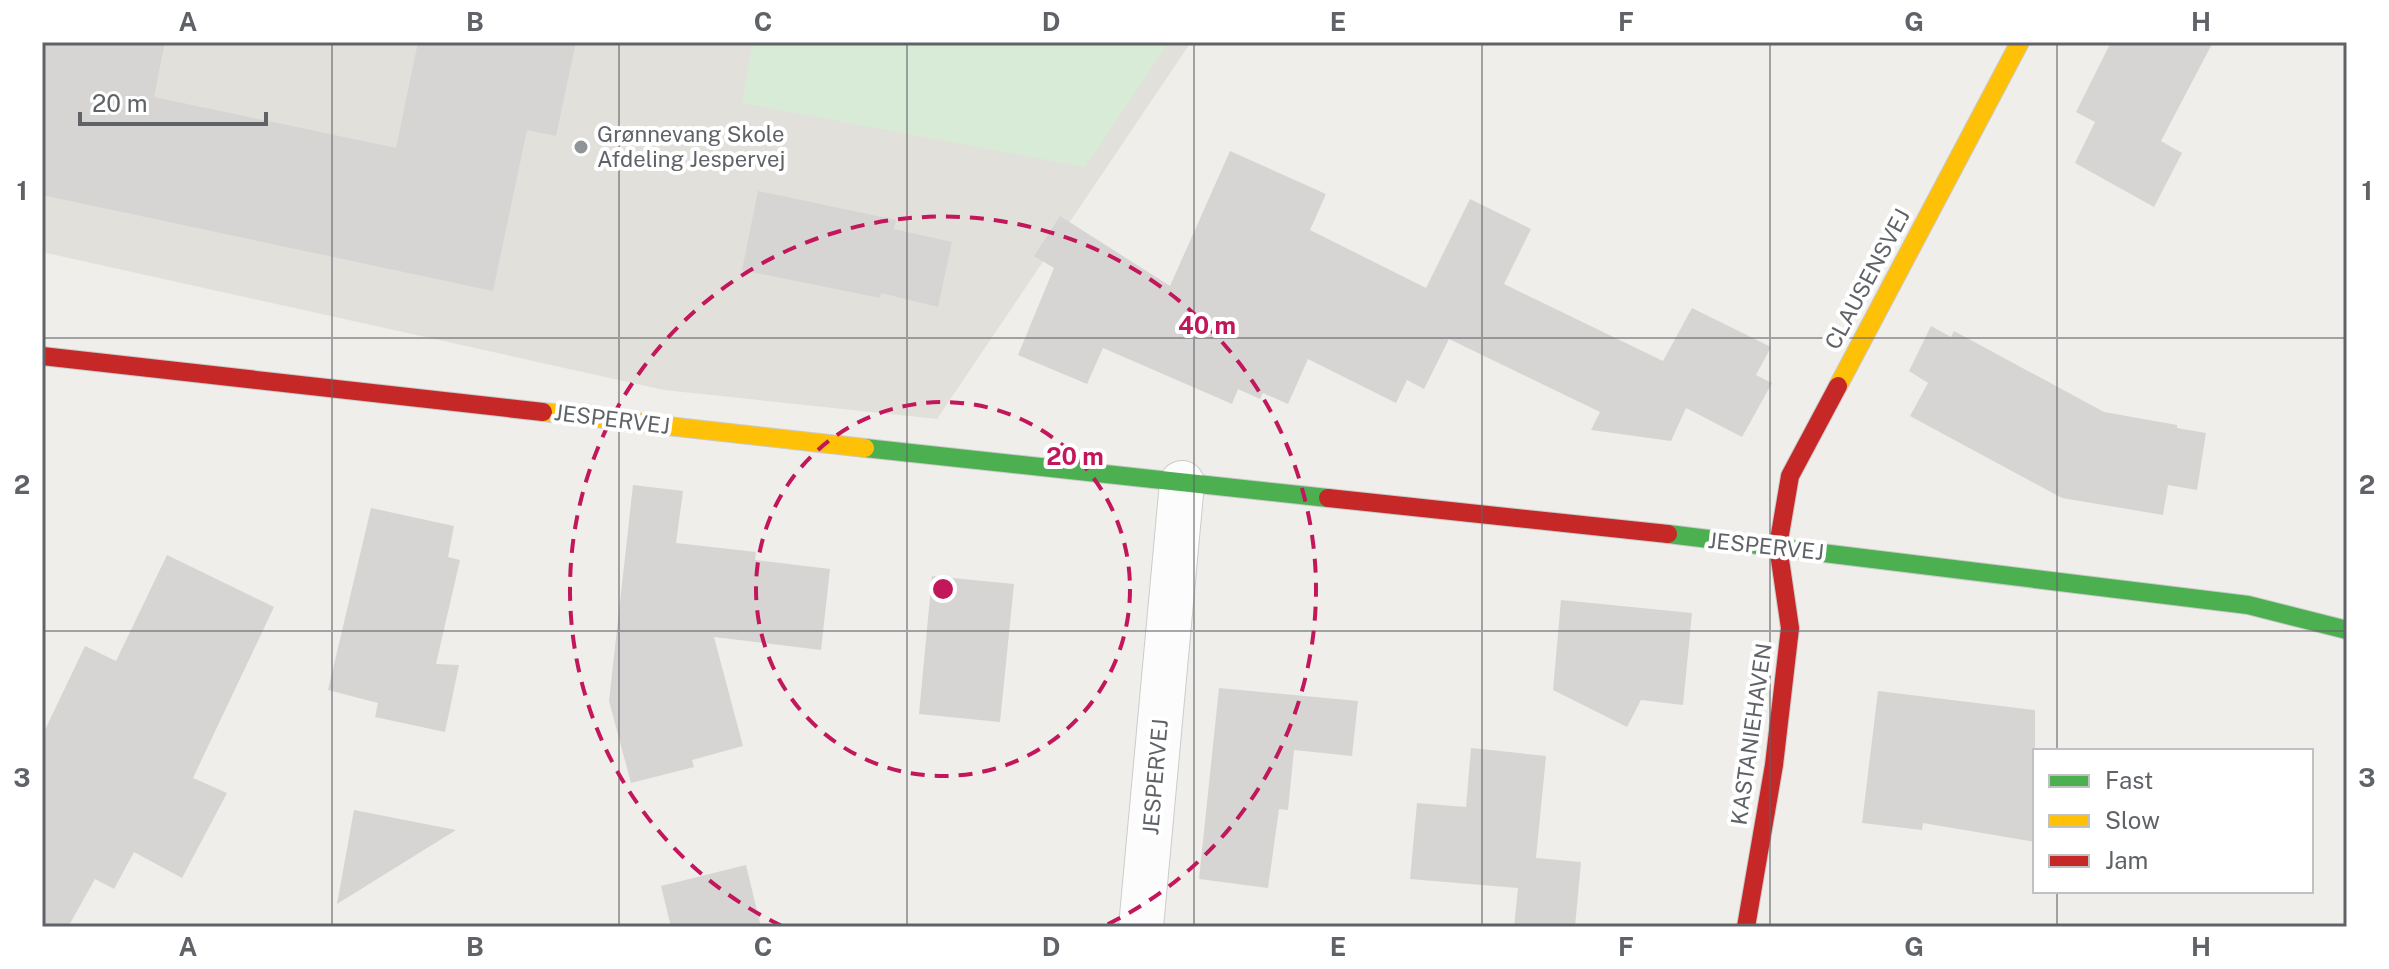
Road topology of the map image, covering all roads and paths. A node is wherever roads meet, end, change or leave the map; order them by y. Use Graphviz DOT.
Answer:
graph roads {
  1 [pos="2020,42"];
  2 [pos="42,356"];
  3 [pos="1182,483"];
  4 [pos="1778,546"];
  5 [pos="2347,630"];
  6 [pos="1141,927"];
  7 [pos="1746,927"];
  1 -- 4 [label="street, CLAUSENSVEJ"];
  2 -- 3 [label="street, JESPERVEJ"];
  3 -- 4 [label="street, JESPERVEJ"];
  3 -- 6 [label="street, JESPERVEJ"];
  4 -- 5 [label="street, JESPERVEJ"];
  4 -- 7 [label="street, KASTANIEHAVEN"];
}
